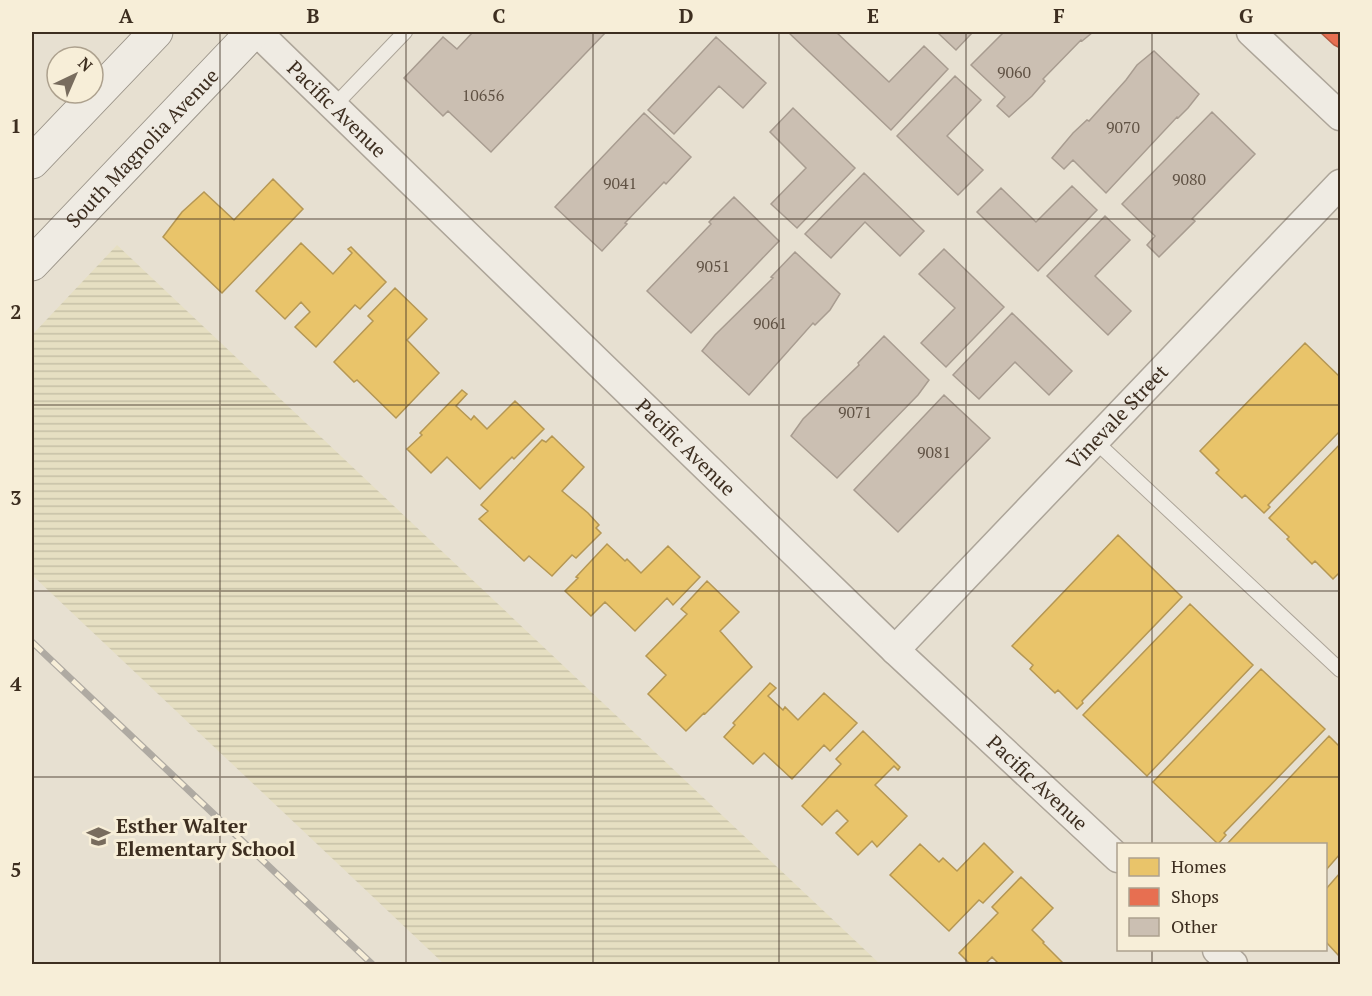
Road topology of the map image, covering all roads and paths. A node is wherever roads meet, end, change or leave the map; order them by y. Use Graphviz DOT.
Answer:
graph roads {
  1 [pos="156,32"];
  2 [pos="253,32"];
  3 [pos="257,32"];
  4 [pos="405,32"];
  5 [pos="1251,32"];
  6 [pos="334,106"];
  7 [pos="1341,116"];
  8 [pos="32,160"];
  9 [pos="1341,184"];
  10 [pos="32,264"];
  11 [pos="1095,441"];
  12 [pos="895,650"];
  13 [pos="1341,670"];
  14 [pos="1117,856"];
  15 [pos="1218,951"];
  16 [pos="1233,964"];
  1 -- 8 [label="main road"];
  2 -- 10 [label="main road, South Magnolia Avenue"];
  3 -- 6 [label="street, Pacific Avenue"];
  4 -- 6 [label="lane"];
  5 -- 7 [label="street"];
  6 -- 12 [label="street, Pacific Avenue"];
  9 -- 11 [label="street, Vinevale Street"];
  11 -- 12 [label="street, Vinevale Street"];
  11 -- 13 [label="lane"];
  12 -- 14 [label="street, Pacific Avenue"];
  15 -- 16 [label="street"];
}
